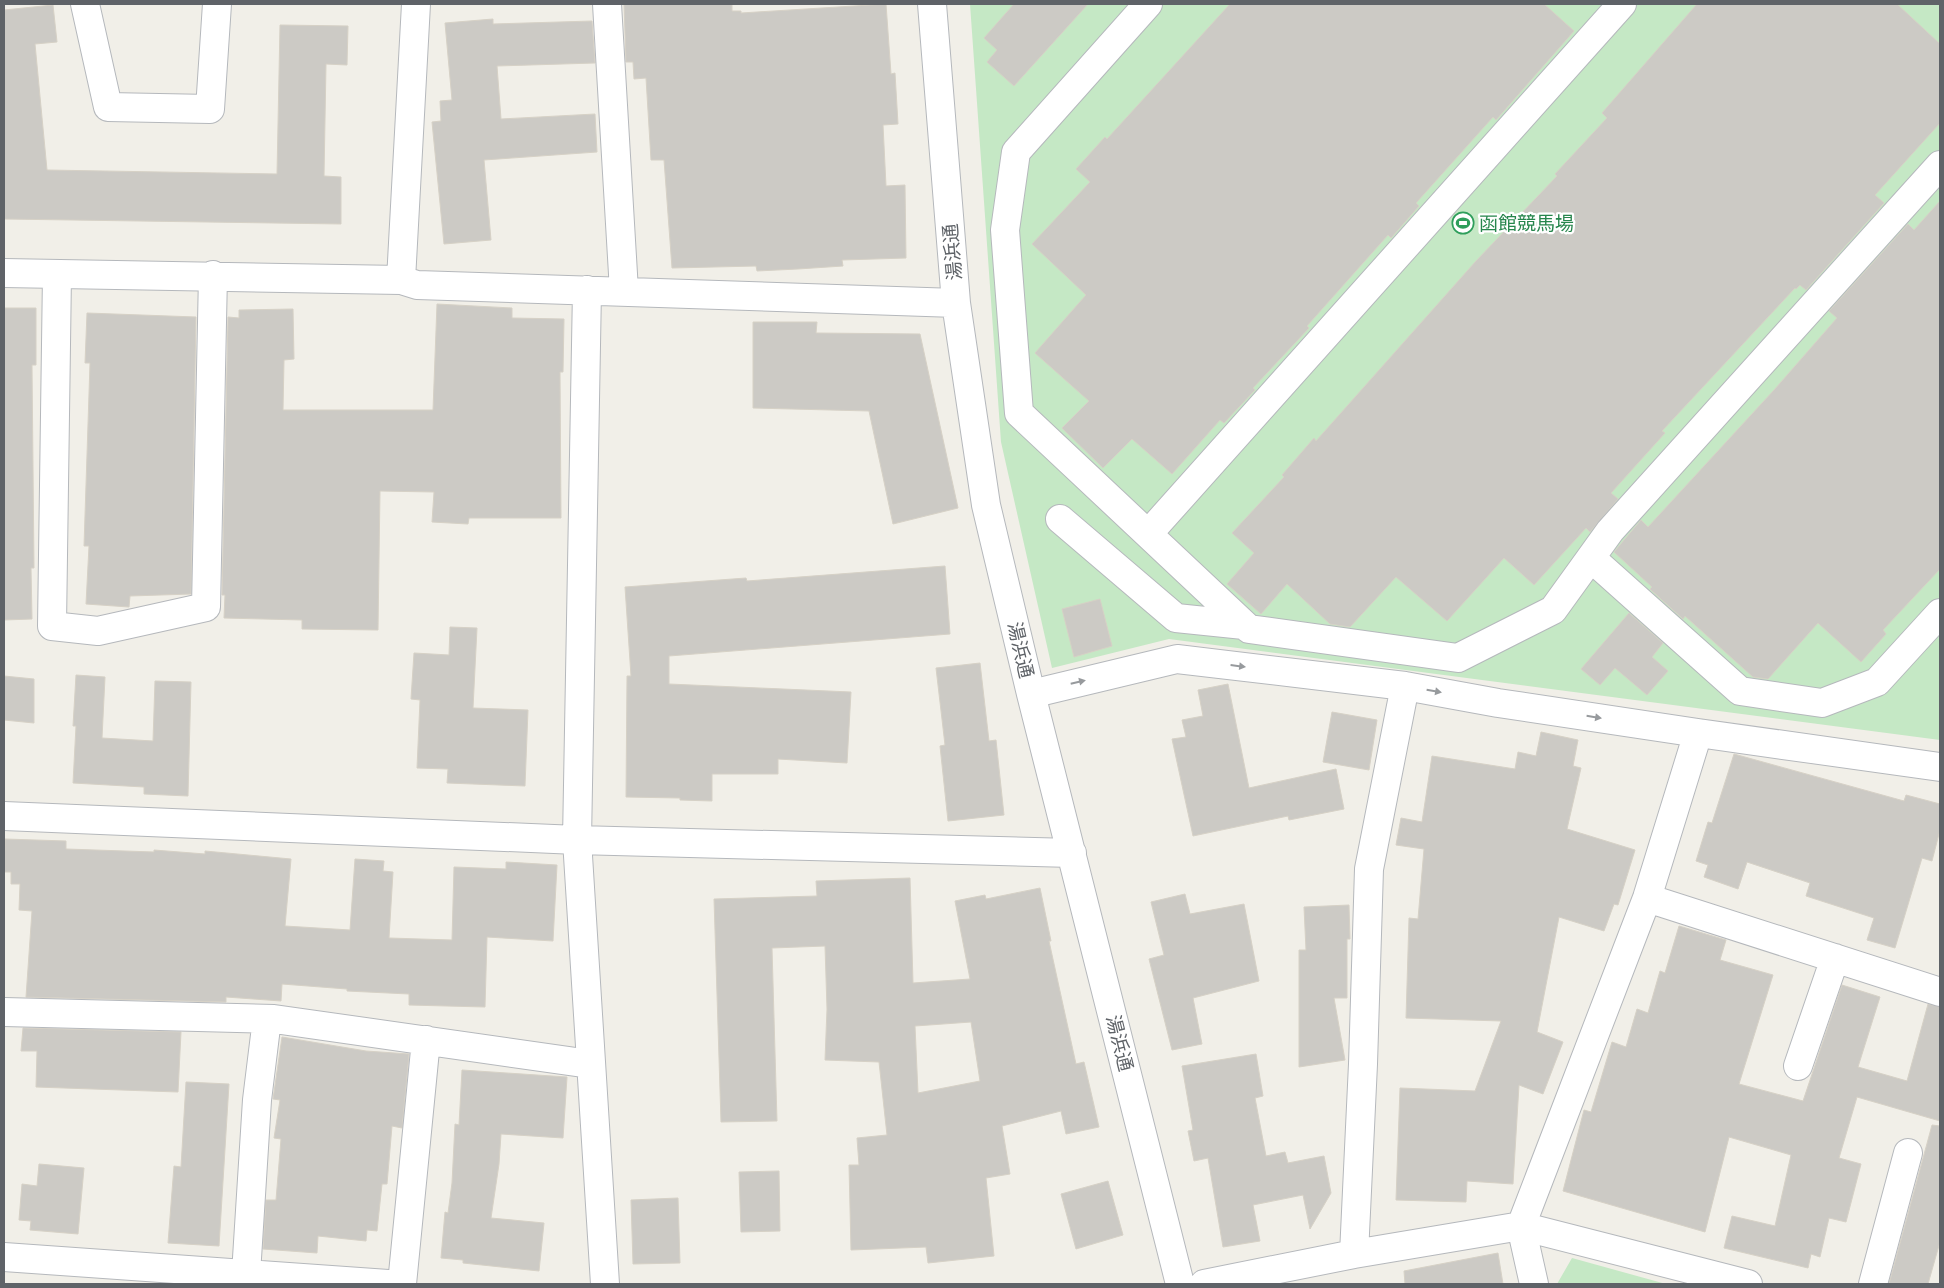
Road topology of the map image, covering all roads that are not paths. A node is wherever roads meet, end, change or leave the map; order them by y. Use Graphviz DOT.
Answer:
graph roads {
  1 [pos="85,4"];
  2 [pos="217,4"];
  3 [pos="416,4"];
  4 [pos="607,4"];
  5 [pos="932,4"];
  6 [pos="1148,4"];
  7 [pos="1622,4"];
  8 [pos="1940,165"];
  9 [pos="4,273"];
  10 [pos="58,274"];
  11 [pos="212,275"];
  12 [pos="401,280"];
  13 [pos="587,290"];
  14 [pos="624,291"];
  15 [pos="956,303"];
  16 [pos="1060,519"];
  17 [pos="1148,534"];
  18 [pos="1591,558"];
  19 [pos="1940,613"];
  20 [pos="1244,624"];
  21 [pos="1405,686"];
  22 [pos="1031,694"];
  23 [pos="1698,733"];
  24 [pos="1940,767"];
  25 [pos="4,816"];
  26 [pos="577,840"];
  27 [pos="1072,853"];
  28 [pos="1647,898"];
  29 [pos="1835,958"];
  30 [pos="1940,992"];
  31 [pos="4,1012"];
  32 [pos="267,1019"];
  33 [pos="426,1040"];
  34 [pos="590,1064"];
  35 [pos="1798,1066"];
  36 [pos="1908,1153"];
  37 [pos="1521,1226"];
  38 [pos="1354,1254"];
  39 [pos="4,1257"];
  40 [pos="246,1274"];
  41 [pos="388,1284"];
  42 [pos="402,1284"];
  43 [pos="606,1284"];
  44 [pos="1180,1284"];
  45 [pos="1204,1284"];
  46 [pos="1534,1284"];
  47 [pos="1748,1284"];
  48 [pos="1873,1284"];
  1 -- 2 [label="street"];
  3 -- 12 [label="street"];
  4 -- 14 [label="street"];
  5 -- 15 [label="street, 湯浜通"];
  6 -- 17 [label="street"];
  7 -- 17 [label="street"];
  8 -- 18 [label="street"];
  9 -- 10 [label="street"];
  10 -- 11 [label="street"];
  10 -- 11 [label="street"];
  11 -- 12 [label="street"];
  12 -- 13 [label="street"];
  13 -- 14 [label="street"];
  13 -- 26 [label="street"];
  14 -- 15 [label="street"];
  15 -- 22 [label="street, 湯浜通"];
  16 -- 20 [label="street"];
  17 -- 20 [label="street"];
  18 -- 19 [label="street"];
  18 -- 20 [label="street"];
  22 -- 21 [label="street, one-way"];
  21 -- 23 [label="street, one-way"];
  21 -- 38 [label="street"];
  22 -- 27 [label="street, 湯浜通"];
  23 -- 24 [label="street"];
  23 -- 28 [label="street"];
  25 -- 26 [label="street"];
  26 -- 27 [label="street"];
  26 -- 34 [label="street"];
  27 -- 44 [label="street, 湯浜通"];
  28 -- 29 [label="street"];
  28 -- 37 [label="street"];
  29 -- 30 [label="street"];
  29 -- 35 [label="street"];
  31 -- 32 [label="street"];
  32 -- 33 [label="street"];
  32 -- 40 [label="street"];
  33 -- 34 [label="street"];
  33 -- 42 [label="street"];
  34 -- 43 [label="street"];
  36 -- 48 [label="street"];
  37 -- 38 [label="street"];
  37 -- 46 [label="street"];
  37 -- 47 [label="street"];
  38 -- 45 [label="street"];
  39 -- 40 [label="street"];
  40 -- 41 [label="street"];
}
